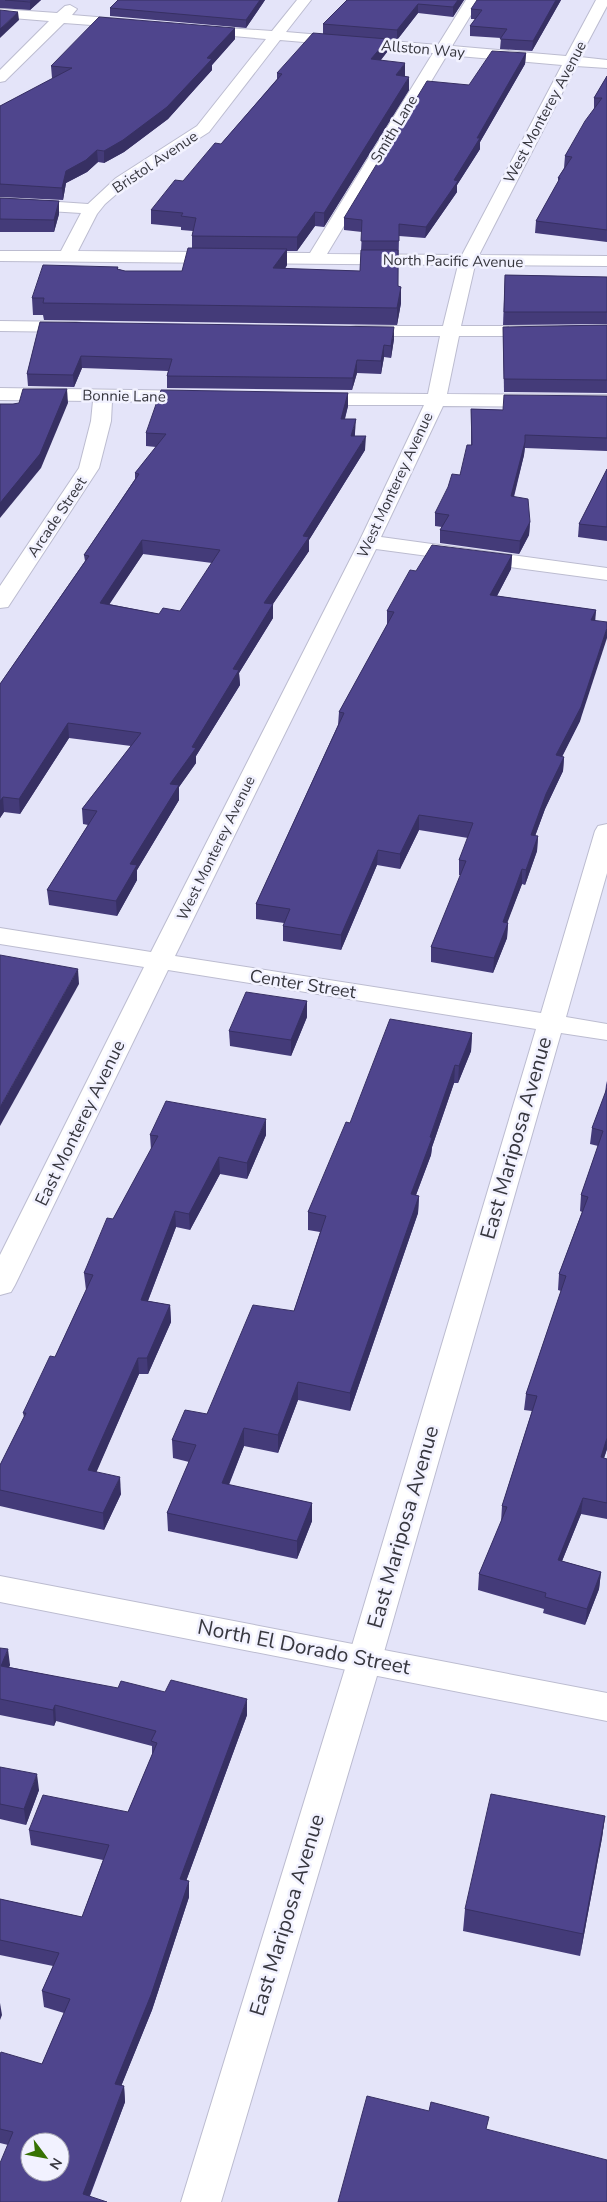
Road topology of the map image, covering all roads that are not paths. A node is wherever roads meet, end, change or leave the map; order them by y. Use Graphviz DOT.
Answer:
graph roads {
  1 [pos="78,0"];
  2 [pos="304,0"];
  3 [pos="473,0"];
  4 [pos="602,0"];
  5 [pos="0,13"];
  6 [pos="61,18"];
  7 [pos="149,25"];
  8 [pos="188,29"];
  9 [pos="275,36"];
  10 [pos="441,51"];
  11 [pos="571,61"];
  12 [pos="607,64"];
  13 [pos="0,78"];
  14 [pos="0,203"];
  15 [pos="93,208"];
  16 [pos="0,256"];
  17 [pos="67,256"];
  18 [pos="315,259"];
  19 [pos="469,261"];
  20 [pos="607,261"];
  21 [pos="0,326"];
  22 [pos="98,327"];
  23 [pos="334,331"];
  24 [pos="607,331"];
  25 [pos="451,333"];
  26 [pos="0,394"];
  27 [pos="103,396"];
  28 [pos="210,398"];
  29 [pos="288,398"];
  30 [pos="436,400"];
  31 [pos="607,401"];
  32 [pos="369,542"];
  33 [pos="607,574"];
  34 [pos="0,602"];
  35 [pos="607,831"];
  36 [pos="0,936"];
  37 [pos="161,962"];
  38 [pos="550,1023"];
  39 [pos="607,1032"];
  40 [pos="0,1286"];
  41 [pos="0,1589"];
  42 [pos="365,1659"];
  43 [pos="607,1707"];
  44 [pos="201,2202"];
  1 -- 6 [label="street"];
  2 -- 9 [label="street, Bristol Avenue"];
  3 -- 10 [label="street, Smith Lane"];
  4 -- 11 [label="street, West Monterey Avenue"];
  5 -- 6 [label="street"];
  6 -- 7 [label="street"];
  6 -- 13 [label="street"];
  8 -- 9 [label="street, Allston Way"];
  9 -- 10 [label="street, Allston Way"];
  9 -- 15 [label="street, Bristol Avenue"];
  10 -- 11 [label="street, Allston Way"];
  10 -- 18 [label="street, Smith Lane"];
  11 -- 12 [label="street, Allston Way"];
  11 -- 19 [label="street, West Monterey Avenue"];
  14 -- 15 [label="street"];
  15 -- 17 [label="street, Bristol Avenue"];
  16 -- 17 [label="street, North Pacific Avenue"];
  17 -- 18 [label="street, North Pacific Avenue"];
  18 -- 19 [label="street, North Pacific Avenue"];
  19 -- 20 [label="street, North Pacific Avenue"];
  19 -- 25 [label="street, West Monterey Avenue"];
  21 -- 22 [label="street"];
  23 -- 25 [label="street"];
  24 -- 25 [label="street"];
  25 -- 30 [label="street, West Monterey Avenue"];
  26 -- 27 [label="street, Bonnie Lane"];
  27 -- 28 [label="street, Bonnie Lane"];
  27 -- 34 [label="street, Arcade Street"];
  29 -- 30 [label="street"];
  30 -- 31 [label="street"];
  30 -- 32 [label="street, West Monterey Avenue"];
  32 -- 33 [label="street"];
  32 -- 37 [label="street, West Monterey Avenue"];
  35 -- 38 [label="street, East Mariposa Avenue"];
  36 -- 37 [label="street, Center Street"];
  37 -- 38 [label="street, Center Street"];
  37 -- 40 [label="street, East Monterey Avenue"];
  38 -- 39 [label="street, Center Street"];
  38 -- 42 [label="street, East Mariposa Avenue"];
  41 -- 42 [label="street, North El Dorado Street"];
  42 -- 43 [label="street, North El Dorado Street"];
  42 -- 44 [label="street, East Mariposa Avenue"];
}
